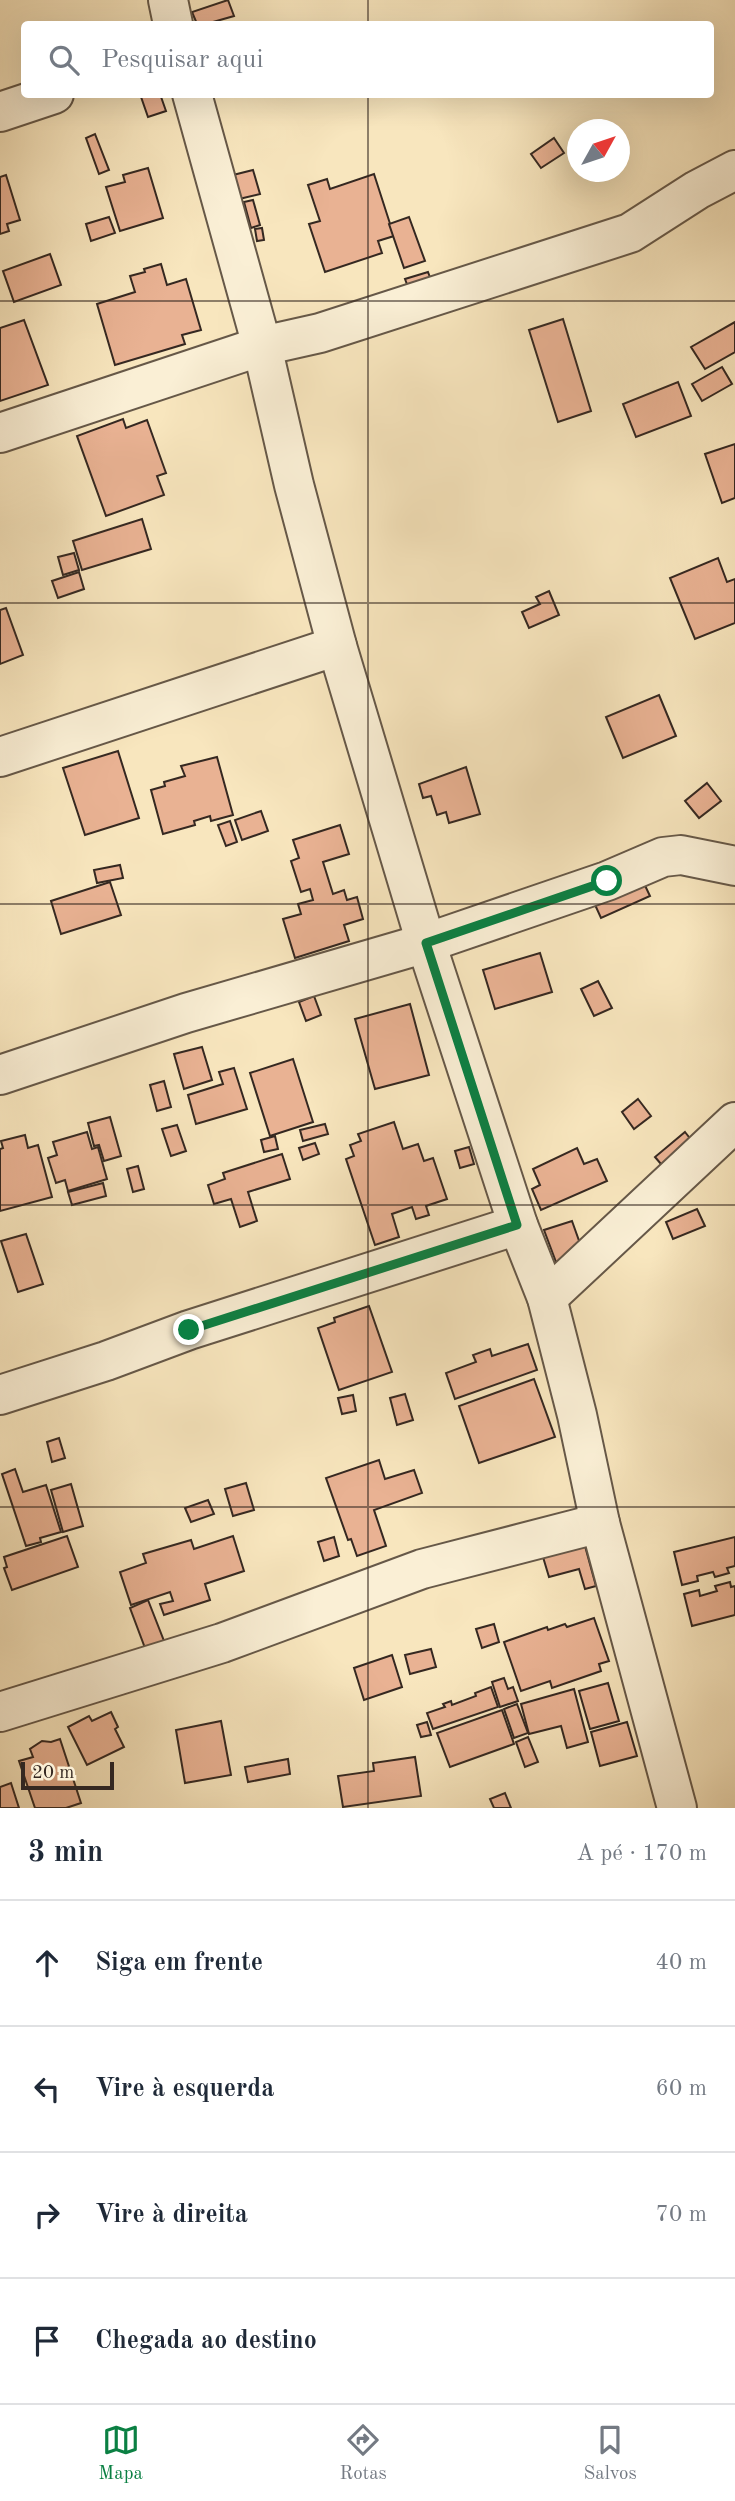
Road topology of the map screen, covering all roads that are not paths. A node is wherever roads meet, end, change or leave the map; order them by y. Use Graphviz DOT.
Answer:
graph roads {
  1 [pos="167,0"];
  2 [pos="172,21"];
  3 [pos="42,98"];
  4 [pos="193,98"];
  5 [pos="0,112"];
  6 [pos="735,170"];
  7 [pos="262,346"];
  8 [pos="0,433"];
  9 [pos="337,646"];
  10 [pos="0,757"];
  11 [pos="735,866"];
  12 [pos="426,943"];
  13 [pos="0,1074"];
  14 [pos="735,1122"];
  15 [pos="517,1225"];
  16 [pos="547,1298"];
  17 [pos="0,1395"];
  18 [pos="600,1523"];
  19 [pos="0,1712"];
  20 [pos="677,1808"];
  1 -- 2 [label="street"];
  3 -- 5 [label="street"];
  4 -- 7 [label="street"];
  6 -- 7 [label="street"];
  7 -- 8 [label="street"];
  7 -- 9 [label="street"];
  9 -- 10 [label="street"];
  9 -- 12 [label="street"];
  11 -- 12 [label="street"];
  12 -- 13 [label="street"];
  12 -- 15 [label="street"];
  14 -- 16 [label="street"];
  15 -- 16 [label="street"];
  15 -- 17 [label="street"];
  16 -- 18 [label="street"];
  18 -- 19 [label="street"];
  18 -- 20 [label="street"];
}
